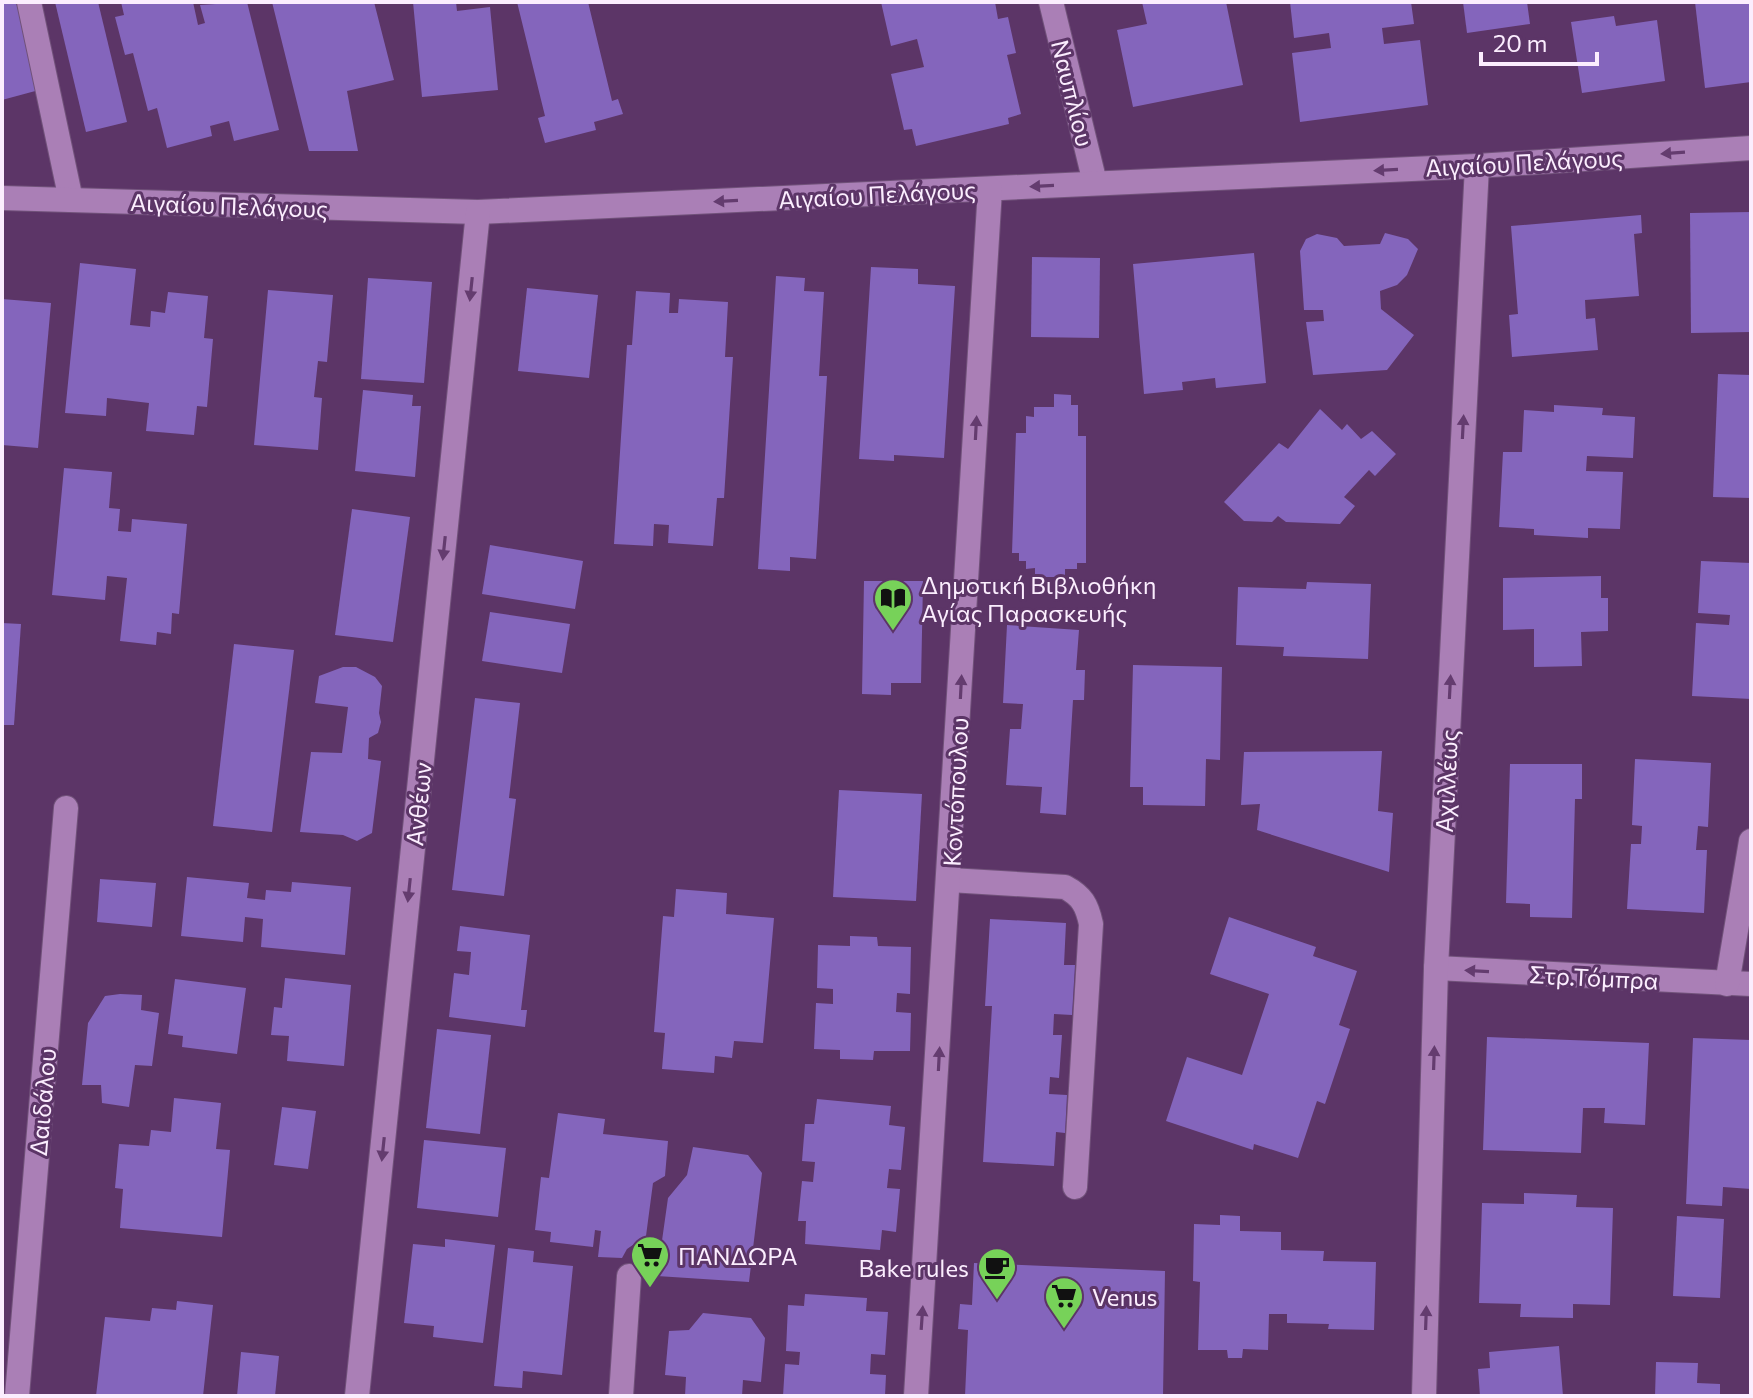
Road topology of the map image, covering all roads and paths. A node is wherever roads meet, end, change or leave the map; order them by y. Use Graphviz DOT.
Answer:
graph roads {
  1 [pos="29,2"];
  2 [pos="1051,2"];
  3 [pos="1751,148"];
  4 [pos="1477,166"];
  5 [pos="1095,183"];
  6 [pos="990,189"];
  7 [pos="2,198"];
  8 [pos="71,200"];
  9 [pos="478,212"];
  10 [pos="66,808"];
  11 [pos="1751,841"];
  12 [pos="950,880"];
  13 [pos="1436,968"];
  14 [pos="1739,984"];
  15 [pos="1075,1187"];
  16 [pos="629,1276"];
  17 [pos="17,1396"];
  18 [pos="357,1396"];
  19 [pos="621,1396"];
  20 [pos="916,1396"];
  21 [pos="1424,1396"];
  1 -- 8 [label="street"];
  2 -- 5 [label="street, Ναυπλίου"];
  3 -- 4 [label="street, Αιγαίου Πελάγους, one-way"];
  4 -- 5 [label="street, Αιγαίου Πελάγους, one-way"];
  13 -- 4 [label="street, Αχιλλέως, one-way"];
  5 -- 6 [label="street, Αιγαίου Πελάγους, one-way"];
  6 -- 9 [label="street, Αιγαίου Πελάγους, one-way"];
  12 -- 6 [label="street, Κοντόπουλου, one-way"];
  7 -- 8 [label="street, Αιγαίου Πελάγους"];
  8 -- 9 [label="street, Αιγαίου Πελάγους"];
  9 -- 18 [label="street, Ανθέων, one-way"];
  10 -- 17 [label="street, Δαιδάλου"];
  11 -- 14 [label="street"];
  12 -- 15 [label="street"];
  20 -- 12 [label="street, Κοντόπουλου, one-way"];
  14 -- 13 [label="street, Στρ.Τόμπρα, one-way"];
  21 -- 13 [label="street, Αχιλλέως, one-way"];
  16 -- 19 [label="street"];
}
